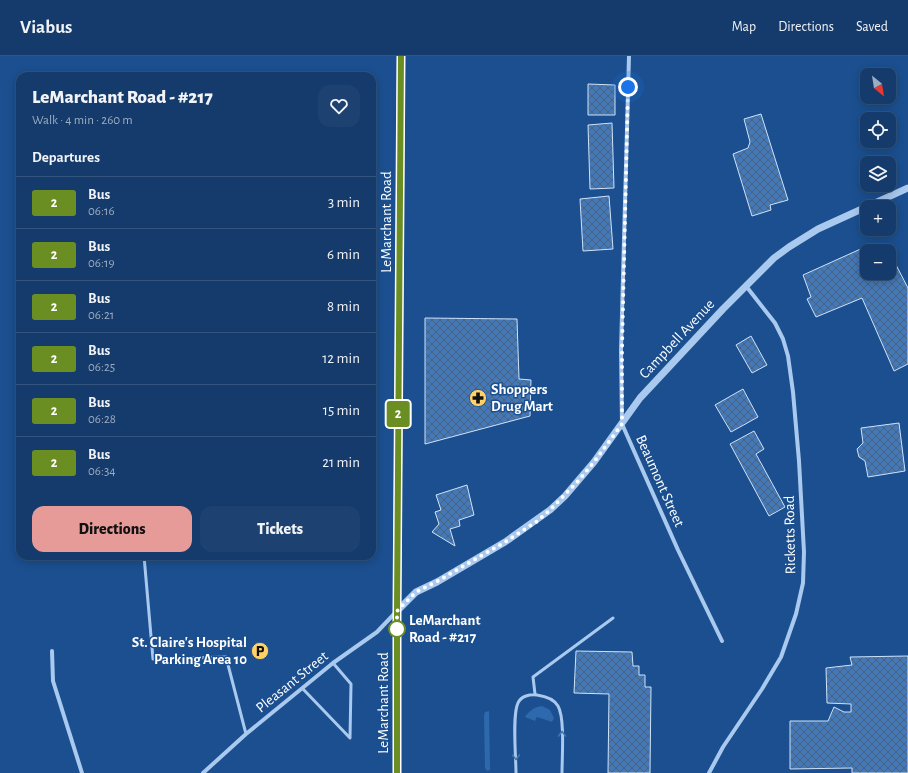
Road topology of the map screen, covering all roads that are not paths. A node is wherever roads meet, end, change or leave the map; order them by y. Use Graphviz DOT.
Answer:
graph roads {
  1 [pos="401,56"];
  2 [pos="629,56"];
  3 [pos="908,188"];
  4 [pos="746,286"];
  5 [pos="622,424"];
  6 [pos="144,560"];
  7 [pos="397,611"];
  8 [pos="613,618"];
  9 [pos="722,641"];
  10 [pos="52,651"];
  11 [pos="333,664"];
  12 [pos="303,689"];
  13 [pos="535,694"];
  14 [pos="246,734"];
  15 [pos="82,773"];
  16 [pos="203,773"];
  17 [pos="397,773"];
  18 [pos="516,773"];
  19 [pos="562,773"];
  20 [pos="709,773"];
  1 -- 7 [label="main road, LeMarchant Road"];
  2 -- 5 [label="street, Beaumont Street"];
  3 -- 4 [label="street, Campbell Avenue"];
  4 -- 5 [label="street, Campbell Avenue"];
  4 -- 20 [label="street, Ricketts Road"];
  5 -- 7 [label="street, Campbell Avenue"];
  5 -- 9 [label="street, Beaumont Street"];
  6 -- 14 [label="lane"];
  7 -- 11 [label="street, Pleasant Street"];
  7 -- 17 [label="main road, LeMarchant Road"];
  8 -- 13 [label="lane"];
  10 -- 15 [label="street"];
  11 -- 12 [label="street, Pleasant Street"];
  11 -- 12 [label="lane"];
  12 -- 14 [label="street, Pleasant Street"];
  13 -- 18 [label="lane, one-way"];
  19 -- 13 [label="lane, one-way"];
  14 -- 16 [label="street, Pleasant Street"];
}
